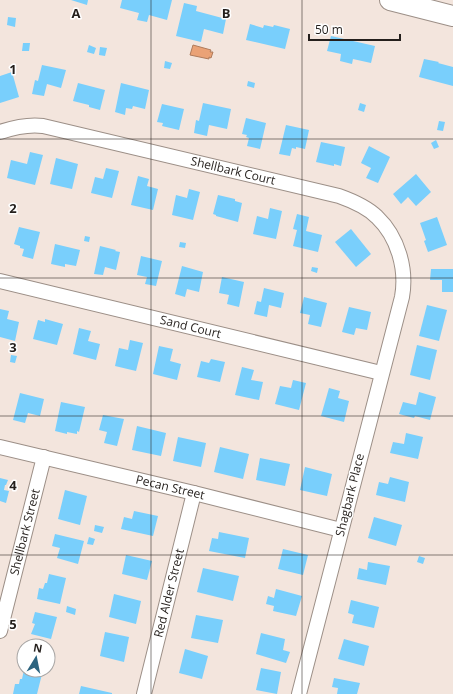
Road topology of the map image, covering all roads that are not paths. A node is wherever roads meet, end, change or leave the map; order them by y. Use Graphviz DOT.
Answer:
graph roads {
  1 [pos="390,0"];
  2 [pos="453,16"];
  3 [pos="0,132"];
  4 [pos="0,281"];
  5 [pos="402,297"];
  6 [pos="381,373"];
  7 [pos="0,447"];
  8 [pos="44,457"];
  9 [pos="194,493"];
  10 [pos="341,530"];
  11 [pos="0,631"];
  12 [pos="144,694"];
  13 [pos="299,694"];
  1 -- 2 [label="street"];
  3 -- 5 [label="street, Shellbark Court"];
  4 -- 6 [label="street, Sand Court"];
  5 -- 6 [label="street, Shagbark Place"];
  6 -- 10 [label="street, Shagbark Place"];
  7 -- 8 [label="street, Pecan Street"];
  8 -- 9 [label="street, Pecan Street"];
  8 -- 11 [label="street, Shellbark Street"];
  9 -- 10 [label="street, Pecan Street"];
  9 -- 12 [label="street, Red Alder Street"];
  10 -- 13 [label="street, Shagbark Place"];
}
